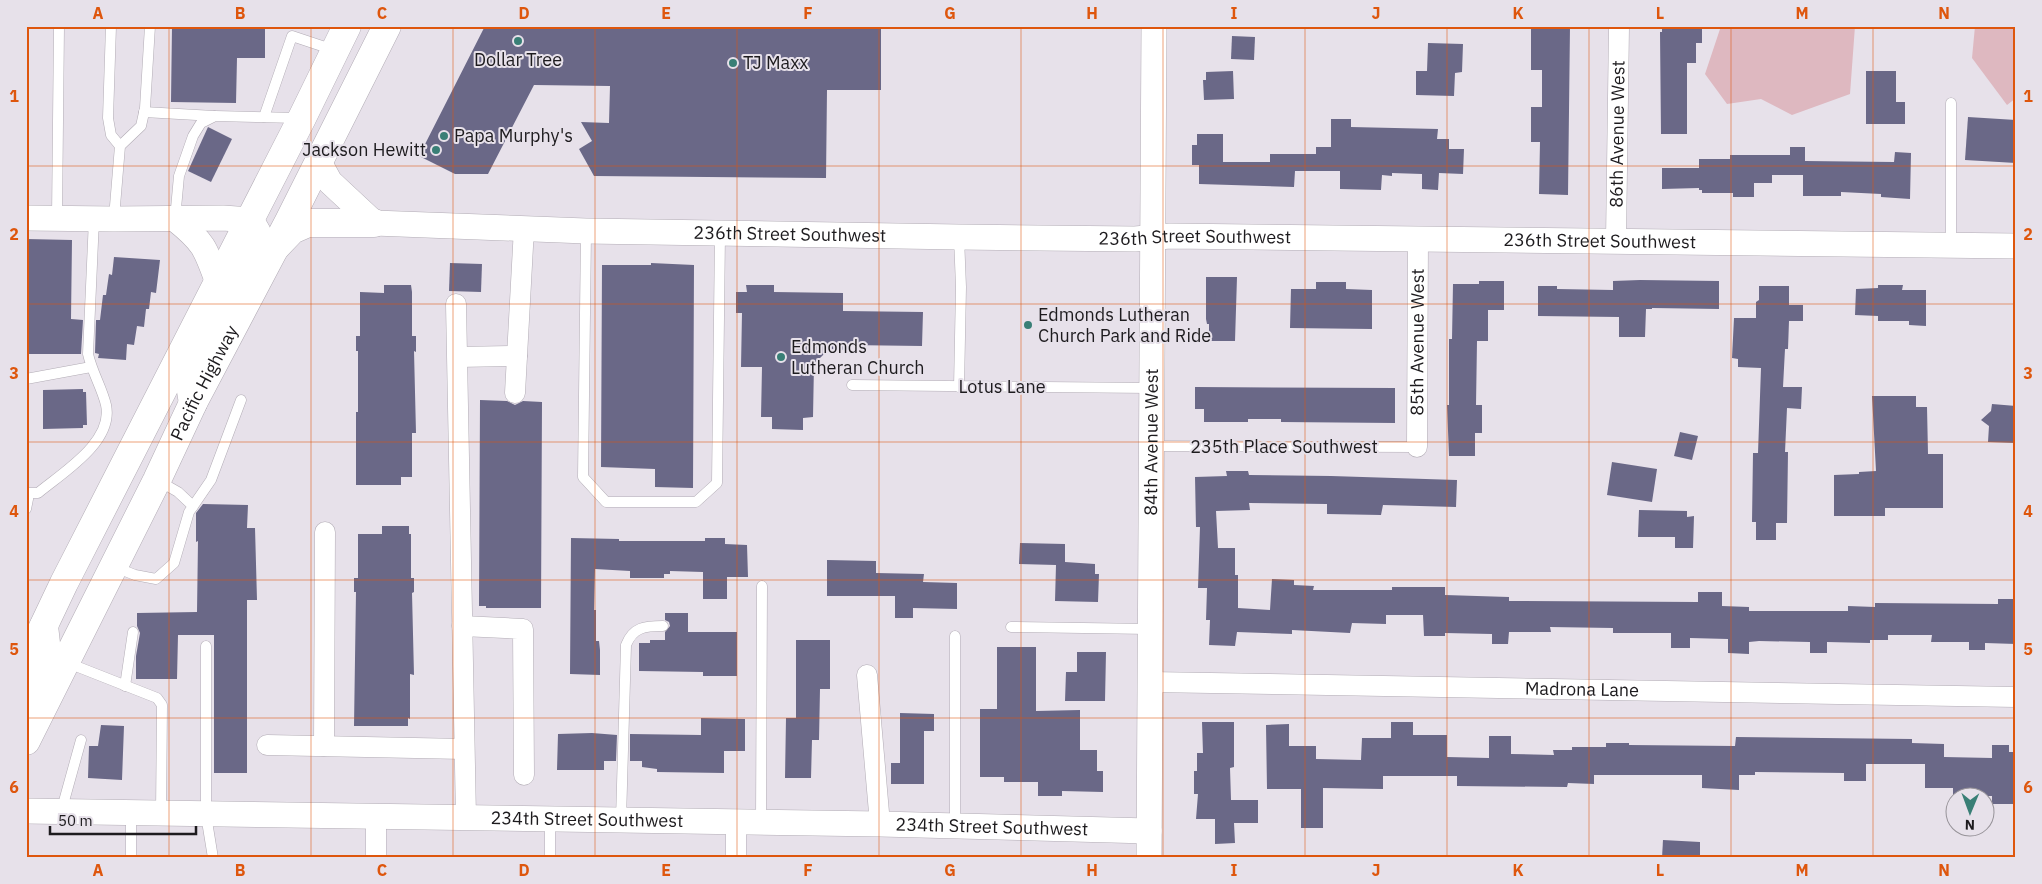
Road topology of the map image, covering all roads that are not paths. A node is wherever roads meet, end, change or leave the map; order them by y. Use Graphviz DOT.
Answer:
graph roads {
  1 [pos="59,26"];
  2 [pos="111,26"];
  3 [pos="150,26"];
  4 [pos="386,26"];
  5 [pos="1154,26"];
  6 [pos="1619,26"];
  7 [pos="341,38"];
  8 [pos="1951,103"];
  9 [pos="144,112"];
  10 [pos="215,116"];
  11 [pos="264,117"];
  12 [pos="302,118"];
  13 [pos="120,146"];
  14 [pos="319,162"];
  15 [pos="26,218"];
  16 [pos="57,218"];
  17 [pos="104,219"];
  18 [pos="176,219"];
  19 [pos="250,220"];
  20 [pos="374,223"];
  21 [pos="524,228"];
  22 [pos="586,231"];
  23 [pos="720,234"];
  24 [pos="958,237"];
  25 [pos="1153,238"];
  26 [pos="1418,238"];
  27 [pos="1616,240"];
  28 [pos="1951,244"];
  29 [pos="2016,246"];
  30 [pos="272,252"];
  31 [pos="218,283"];
  32 [pos="456,304"];
  33 [pos="517,356"];
  34 [pos="458,357"];
  35 [pos="91,367"];
  36 [pos="26,379"];
  37 [pos="852,385"];
  38 [pos="959,387"];
  39 [pos="1152,388"];
  40 [pos="515,393"];
  41 [pos="241,400"];
  42 [pos="193,403"];
  43 [pos="1152,446"];
  44 [pos="1417,447"];
  45 [pos="157,480"];
  46 [pos="27,493"];
  47 [pos="193,506"];
  48 [pos="26,509"];
  49 [pos="325,532"];
  50 [pos="114,567"];
  51 [pos="762,586"];
  52 [pos="44,626"];
  53 [pos="462,626"];
  54 [pos="663,626"];
  55 [pos="1011,627"];
  56 [pos="1150,629"];
  57 [pos="133,632"];
  58 [pos="955,636"];
  59 [pos="206,646"];
  60 [pos="65,662"];
  61 [pos="26,663"];
  62 [pos="867,675"];
  63 [pos="1150,682"];
  64 [pos="125,686"];
  65 [pos="26,697"];
  66 [pos="2016,697"];
  67 [pos="81,740"];
  68 [pos="26,741"];
  69 [pos="267,745"];
  70 [pos="324,746"];
  71 [pos="464,749"];
  72 [pos="524,775"];
  73 [pos="26,811"];
  74 [pos="60,813"];
  75 [pos="132,814"];
  76 [pos="161,815"];
  77 [pos="206,815"];
  78 [pos="376,817"];
  79 [pos="466,818"];
  80 [pos="550,819"];
  81 [pos="621,820"];
  82 [pos="749,823"];
  83 [pos="880,824"];
  84 [pos="955,826"];
  85 [pos="1149,831"];
  86 [pos="131,858"];
  87 [pos="213,858"];
  88 [pos="376,858"];
  89 [pos="550,858"];
  90 [pos="736,858"];
  91 [pos="1149,858"];
  1 -- 16 [label="lane"];
  2 -- 13 [label="lane"];
  3 -- 9 [label="lane"];
  4 -- 14 [label="main road, Pacific Highway"];
  5 -- 25 [label="street, 84th Avenue West"];
  6 -- 27 [label="street, 86th Avenue West"];
  7 -- 11 [label="lane"];
  7 -- 12 [label="main road, Pacific Highway"];
  8 -- 28 [label="lane"];
  9 -- 10 [label="lane"];
  9 -- 13 [label="lane"];
  10 -- 11 [label="lane"];
  10 -- 18 [label="lane"];
  11 -- 12 [label="lane"];
  12 -- 19 [label="main road, Pacific Highway"];
  13 -- 17 [label="lane"];
  14 -- 20 [label="street"];
  14 -- 30 [label="main road, Pacific Highway"];
  15 -- 16 [label="street"];
  16 -- 17 [label="street"];
  17 -- 18 [label="street"];
  17 -- 35 [label="lane"];
  18 -- 19 [label="street"];
  18 -- 31 [label="street"];
  19 -- 31 [label="main road, Pacific Highway"];
  19 -- 42 [label="main road"];
  20 -- 21 [label="street, 236th Street Southwest"];
  20 -- 30 [label="main road"];
  21 -- 22 [label="street, 236th Street Southwest"];
  21 -- 33 [label="street"];
  22 -- 23 [label="street, 236th Street Southwest"];
  22 -- 23 [label="lane"];
  23 -- 24 [label="street, 236th Street Southwest"];
  24 -- 25 [label="street, 236th Street Southwest"];
  24 -- 38 [label="lane"];
  25 -- 26 [label="street, 236th Street Southwest"];
  25 -- 39 [label="street, 84th Avenue West"];
  26 -- 27 [label="street, 236th Street Southwest"];
  26 -- 44 [label="street, 85th Avenue West"];
  27 -- 28 [label="street, 236th Street Southwest"];
  28 -- 29 [label="street, 236th Street Southwest"];
  30 -- 42 [label="main road, Pacific Highway"];
  31 -- 52 [label="main road, Pacific Highway"];
  32 -- 34 [label="street"];
  33 -- 34 [label="street"];
  33 -- 40 [label="street"];
  34 -- 53 [label="street"];
  35 -- 36 [label="lane"];
  35 -- 46 [label="lane"];
  37 -- 38 [label="lane, Lotus Lane"];
  38 -- 39 [label="lane, Lotus Lane"];
  39 -- 43 [label="street, 84th Avenue West"];
  41 -- 47 [label="lane"];
  42 -- 45 [label="main road, Pacific Highway"];
  43 -- 44 [label="lane, 235th Place Southwest"];
  43 -- 56 [label="street, 84th Avenue West"];
  45 -- 47 [label="lane"];
  45 -- 50 [label="main road, Pacific Highway"];
  46 -- 48 [label="lane"];
  47 -- 50 [label="lane"];
  49 -- 70 [label="street"];
  50 -- 60 [label="main road, Pacific Highway"];
  51 -- 82 [label="lane"];
  52 -- 61 [label="main road, Pacific Highway"];
  52 -- 65 [label="main road"];
  53 -- 71 [label="street"];
  53 -- 72 [label="street"];
  54 -- 81 [label="lane"];
  55 -- 56 [label="lane"];
  56 -- 63 [label="street, 84th Avenue West"];
  57 -- 64 [label="lane"];
  58 -- 84 [label="lane"];
  59 -- 77 [label="lane"];
  60 -- 64 [label="lane"];
  60 -- 68 [label="main road, Pacific Highway"];
  62 -- 83 [label="street"];
  63 -- 66 [label="street, Madrona Lane"];
  63 -- 85 [label="street, 84th Avenue West"];
  64 -- 76 [label="lane"];
  67 -- 74 [label="lane"];
  69 -- 70 [label="street"];
  70 -- 71 [label="street"];
  71 -- 79 [label="street"];
  73 -- 74 [label="street, 234th Street Southwest"];
  74 -- 75 [label="street, 234th Street Southwest"];
  75 -- 76 [label="street, 234th Street Southwest"];
  75 -- 86 [label="lane"];
  76 -- 77 [label="street, 234th Street Southwest"];
  77 -- 78 [label="street, 234th Street Southwest"];
  77 -- 87 [label="lane"];
  78 -- 79 [label="street, 234th Street Southwest"];
  78 -- 88 [label="street"];
  79 -- 80 [label="street, 234th Street Southwest"];
  80 -- 81 [label="street, 234th Street Southwest"];
  80 -- 89 [label="lane"];
  81 -- 82 [label="street, 234th Street Southwest"];
  82 -- 83 [label="street, 234th Street Southwest"];
  82 -- 90 [label="street"];
  83 -- 84 [label="street, 234th Street Southwest"];
  84 -- 85 [label="street, 234th Street Southwest"];
  85 -- 91 [label="street, 84th Avenue West"];
}
